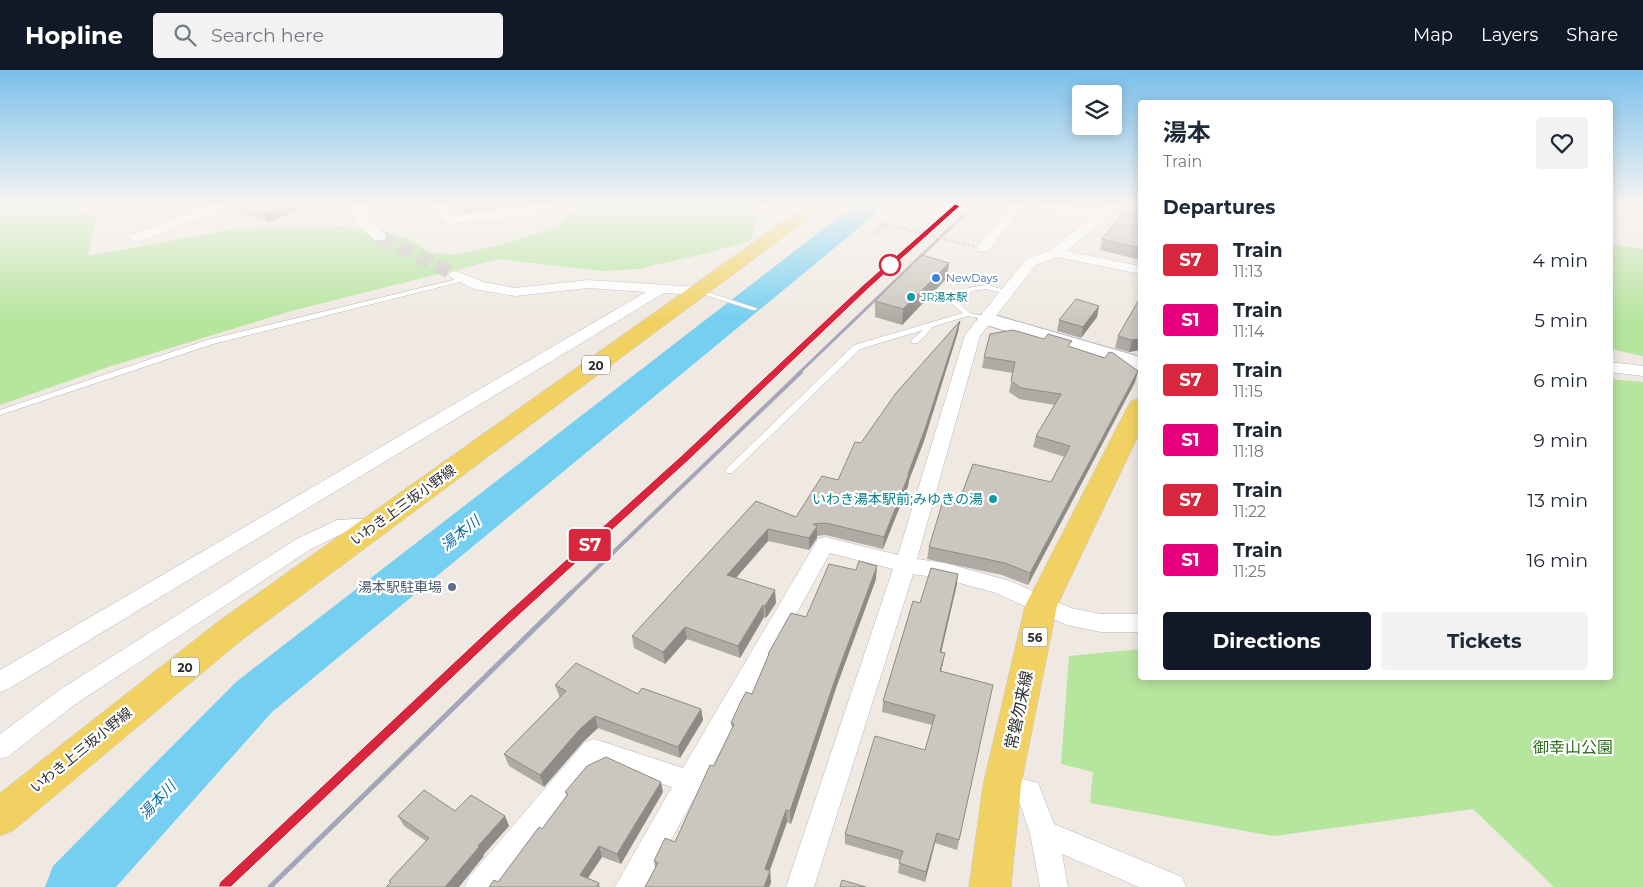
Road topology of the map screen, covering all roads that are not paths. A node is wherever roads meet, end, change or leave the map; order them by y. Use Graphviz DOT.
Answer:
graph roads {
  1 [pos="762,244"];
  2 [pos="983,244"];
  3 [pos="1067,244"];
  4 [pos="979,248"];
  5 [pos="1056,253"];
  6 [pos="1138,270"];
  7 [pos="461,277"];
  8 [pos="663,288"];
  9 [pos="698,291"];
  10 [pos="1008,292"];
  11 [pos="754,308"];
  12 [pos="977,317"];
  13 [pos="931,327"];
  14 [pos="915,342"];
  15 [pos="1138,363"];
  16 [pos="1613,367"];
  17 [pos="1643,371"];
  18 [pos="1138,410"];
  19 [pos="0,413"];
  20 [pos="729,471"];
  21 [pos="376,525"];
  22 [pos="906,565"];
  23 [pos="1041,606"];
  24 [pos="1138,623"];
  25 [pos="0,682"];
  26 [pos="0,748"];
  27 [pos="688,782"];
  28 [pos="1002,785"];
  29 [pos="0,817"];
  30 [pos="1044,833"];
  31 [pos="479,887"];
  32 [pos="628,887"];
  33 [pos="800,887"];
  34 [pos="990,887"];
  35 [pos="1054,887"];
  36 [pos="1170,887"];
  1 -- 9 [label="main road, いわき上三坂小野線 / 20"];
  2 -- 4 [label="street"];
  3 -- 5 [label="street"];
  5 -- 6 [label="street"];
  5 -- 10 [label="street"];
  7 -- 8 [label="street"];
  7 -- 19 [label="lane"];
  8 -- 9 [label="street"];
  8 -- 25 [label="street"];
  9 -- 11 [label="lane"];
  9 -- 21 [label="main road, いわき上三坂小野線 / 20"];
  10 -- 12 [label="street"];
  10 -- 12 [label="lane"];
  12 -- 13 [label="lane"];
  12 -- 15 [label="main road"];
  12 -- 22 [label="street"];
  13 -- 14 [label="lane"];
  13 -- 20 [label="lane"];
  16 -- 17 [label="street"];
  18 -- 23 [label="main road, 常磐勿来線 / 56"];
  21 -- 26 [label="street"];
  21 -- 29 [label="main road, いわき上三坂小野線 / 20"];
  22 -- 23 [label="street"];
  22 -- 27 [label="street"];
  22 -- 33 [label="street"];
  23 -- 24 [label="street"];
  23 -- 28 [label="main road, 常磐勿来線 / 56"];
  27 -- 31 [label="street"];
  27 -- 32 [label="street"];
  28 -- 30 [label="street"];
  28 -- 34 [label="main road, 常磐勿来線 / 56"];
  30 -- 35 [label="street"];
  30 -- 36 [label="street"];
}
